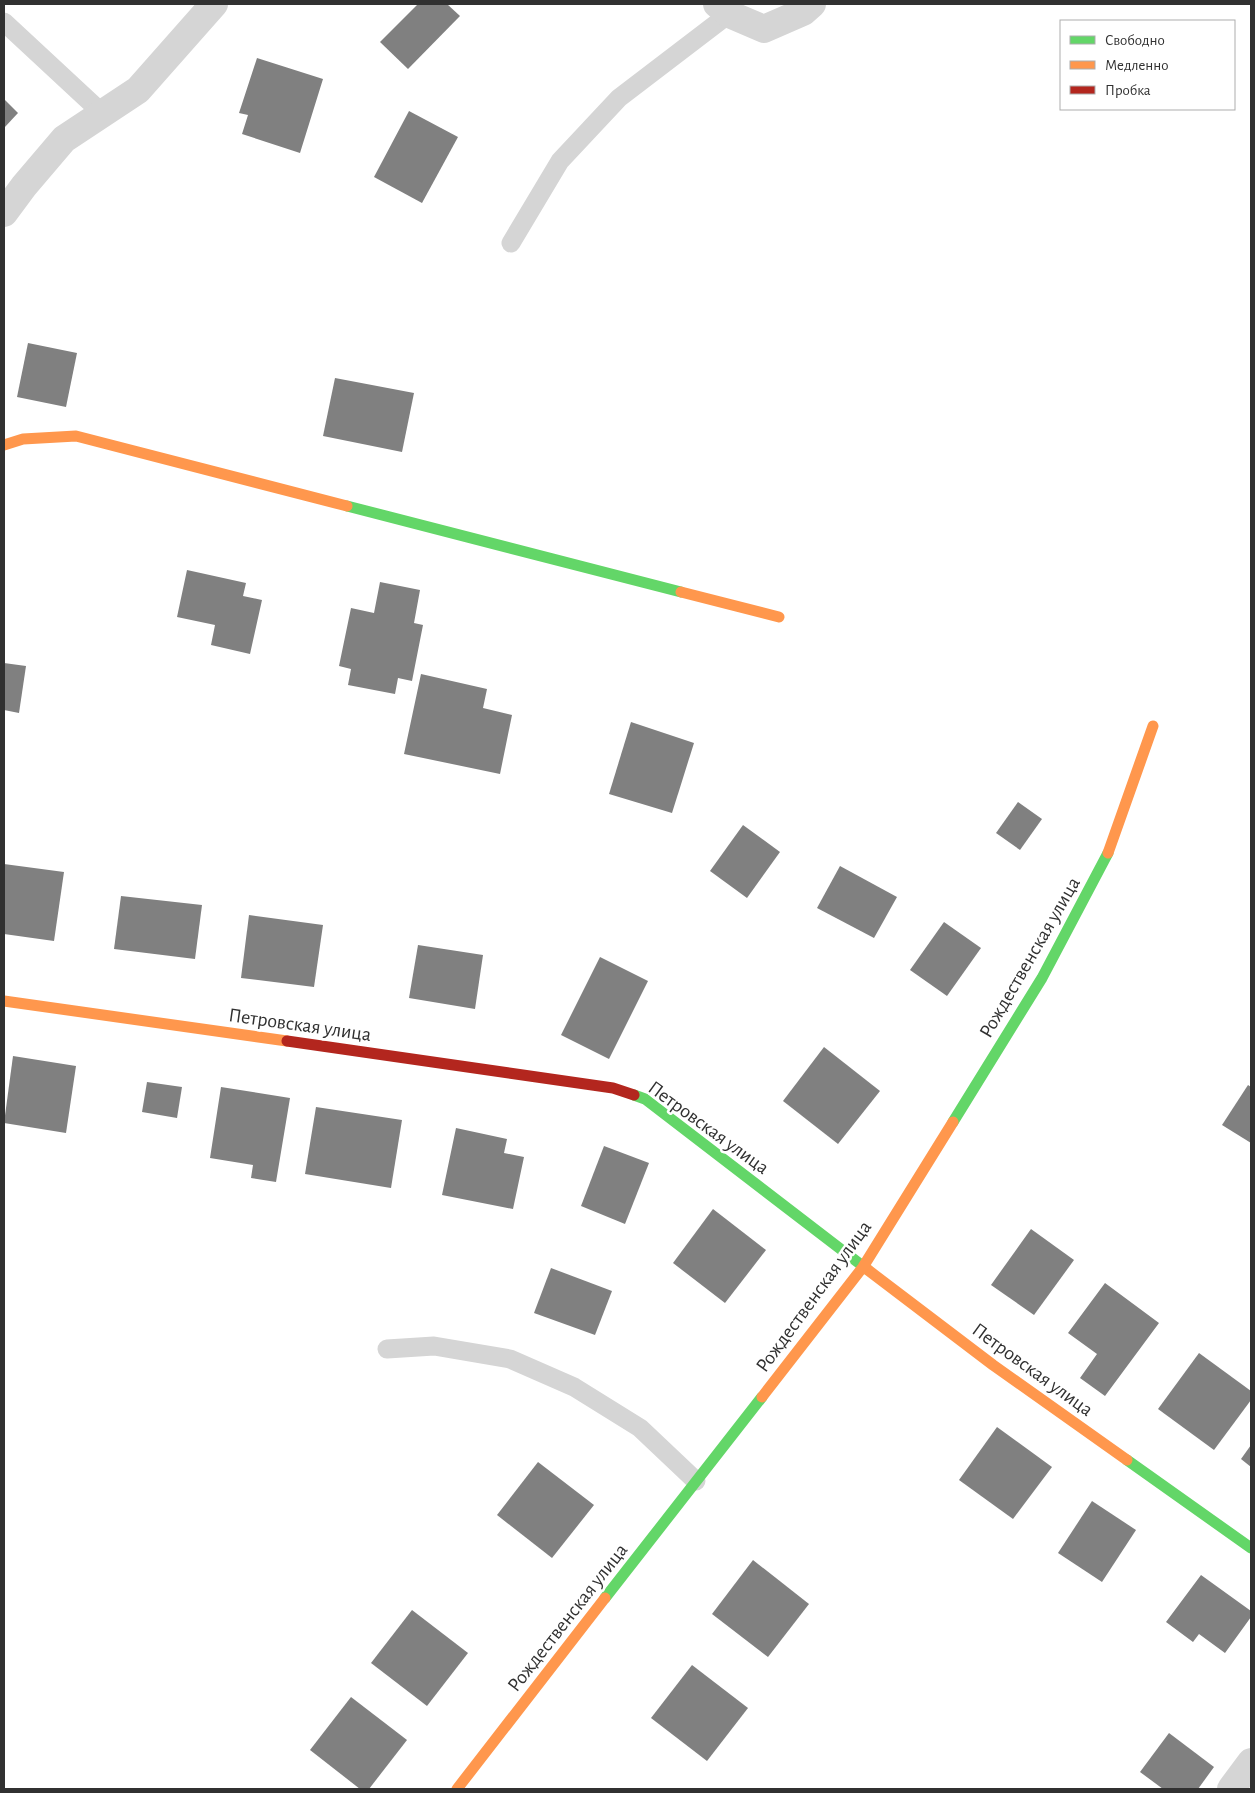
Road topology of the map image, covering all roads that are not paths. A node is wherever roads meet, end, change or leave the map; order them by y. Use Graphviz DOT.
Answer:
graph roads {
  1 [pos="214,4"];
  2 [pos="812,4"];
  3 [pos="723,9"];
  4 [pos="4,22"];
  5 [pos="102,113"];
  6 [pos="4,213"];
  7 [pos="510,243"];
  8 [pos="4,445"];
  9 [pos="780,617"];
  10 [pos="1153,726"];
  11 [pos="4,1002"];
  12 [pos="863,1267"];
  13 [pos="387,1349"];
  14 [pos="696,1481"];
  15 [pos="1251,1548"];
  16 [pos="1251,1762"];
  17 [pos="457,1789"];
  18 [pos="1231,1789"];
  1 -- 5 [label="street"];
  2 -- 3 [label="street"];
  3 -- 7 [label="lane"];
  4 -- 5 [label="lane"];
  5 -- 6 [label="street"];
  8 -- 9 [label="street"];
  10 -- 12 [label="street, Рождественская улица"];
  11 -- 12 [label="street, Петровская улица"];
  12 -- 14 [label="street, Рождественская улица"];
  12 -- 15 [label="street, Петровская улица"];
  13 -- 14 [label="lane"];
  14 -- 17 [label="street, Рождественская улица"];
  16 -- 18 [label="street"];
}
